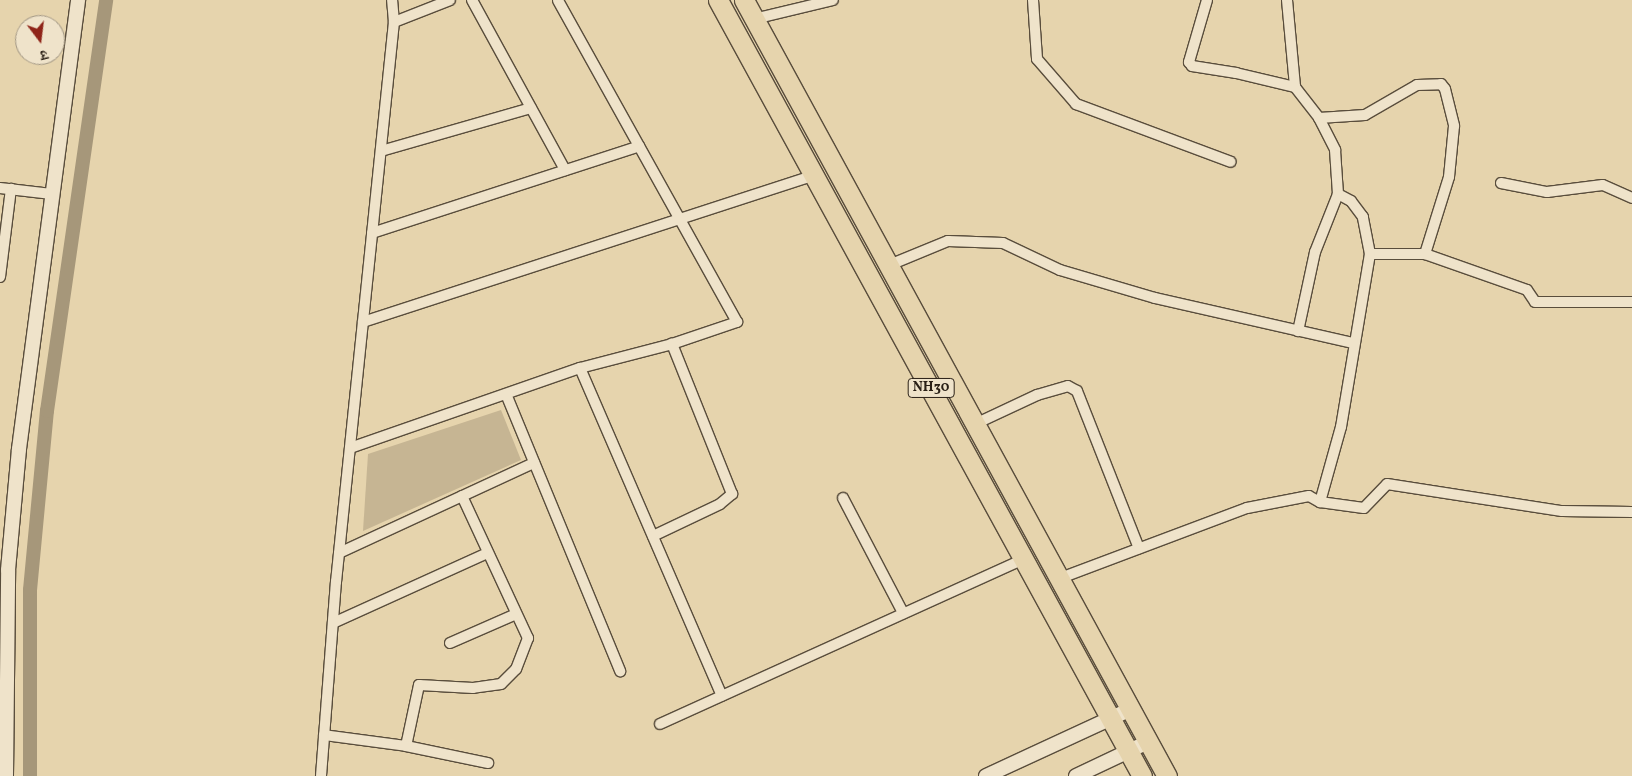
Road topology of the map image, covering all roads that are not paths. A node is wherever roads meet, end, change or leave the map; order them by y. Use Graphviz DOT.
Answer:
graph roads {
  1 [pos="78,0"];
  2 [pos="392,0"];
  3 [pos="450,0"];
  4 [pos="472,0"];
  5 [pos="558,0"];
  6 [pos="718,0"];
  7 [pos="744,0"];
  8 [pos="833,0"];
  9 [pos="1033,0"];
  10 [pos="1207,0"];
  11 [pos="1287,0"];
  12 [pos="754,19"];
  13 [pos="394,22"];
  14 [pos="1295,87"];
  15 [pos="531,108"];
  16 [pos="1319,118"];
  17 [pos="639,146"];
  18 [pos="381,150"];
  19 [pos="1231,162"];
  20 [pos="565,170"];
  21 [pos="816,175"];
  22 [pos="1501,184"];
  23 [pos="0,188"];
  24 [pos="11,189"];
  25 [pos="52,194"];
  26 [pos="1338,194"];
  27 [pos="1632,198"];
  28 [pos="680,219"];
  29 [pos="372,233"];
  30 [pos="1370,254"];
  31 [pos="1425,254"];
  32 [pos="887,266"];
  33 [pos="0,277"];
  34 [pos="1632,302"];
  35 [pos="363,322"];
  36 [pos="1298,331"];
  37 [pos="1353,343"];
  38 [pos="672,344"];
  39 [pos="580,368"];
  40 [pos="506,394"];
  41 [pos="973,424"];
  42 [pos="350,448"];
  43 [pos="534,463"];
  44 [pos="462,496"];
  45 [pos="843,498"];
  46 [pos="1320,502"];
  47 [pos="1632,512"];
  48 [pos="653,536"];
  49 [pos="1139,548"];
  50 [pos="339,553"];
  51 [pos="487,553"];
  52 [pos="1024,559"];
  53 [pos="1058,579"];
  54 [pos="903,613"];
  55 [pos="516,614"];
  56 [pos="333,623"];
  57 [pos="450,643"];
  58 [pos="620,671"];
  59 [pos="722,696"];
  60 [pos="1131,709"];
  61 [pos="1111,719"];
  62 [pos="660,724"];
  63 [pos="324,734"];
  64 [pos="1148,742"];
  65 [pos="406,746"];
  66 [pos="1129,752"];
  67 [pos="488,764"];
  68 [pos="6,765"];
  69 [pos="321,776"];
  70 [pos="986,776"];
  71 [pos="1076,776"];
  72 [pos="1142,776"];
  73 [pos="1167,776"];
  1 -- 25 [label="street"];
  2 -- 13 [label="street"];
  3 -- 13 [label="street"];
  4 -- 15 [label="street"];
  5 -- 17 [label="street"];
  6 -- 21 [label="highway, NH30"];
  7 -- 12 [label="highway, NH30"];
  8 -- 12 [label="street"];
  9 -- 19 [label="street"];
  10 -- 14 [label="street"];
  11 -- 14 [label="street"];
  12 -- 32 [label="highway, NH30"];
  13 -- 18 [label="street"];
  14 -- 16 [label="street"];
  15 -- 18 [label="street"];
  15 -- 20 [label="street"];
  16 -- 26 [label="street"];
  16 -- 31 [label="street"];
  17 -- 20 [label="street"];
  17 -- 28 [label="street"];
  18 -- 29 [label="street"];
  20 -- 29 [label="street"];
  21 -- 28 [label="street"];
  21 -- 52 [label="highway, NH30"];
  22 -- 27 [label="street"];
  23 -- 24 [label="street"];
  24 -- 25 [label="street"];
  24 -- 33 [label="street"];
  25 -- 68 [label="street"];
  26 -- 30 [label="street"];
  26 -- 36 [label="street"];
  28 -- 35 [label="street"];
  28 -- 38 [label="street"];
  29 -- 35 [label="street"];
  30 -- 31 [label="street"];
  30 -- 37 [label="street"];
  31 -- 34 [label="street"];
  32 -- 36 [label="street"];
  32 -- 41 [label="highway, NH30"];
  35 -- 42 [label="street"];
  36 -- 37 [label="street"];
  37 -- 46 [label="street"];
  38 -- 39 [label="street"];
  38 -- 48 [label="street"];
  39 -- 40 [label="street"];
  39 -- 48 [label="street"];
  40 -- 42 [label="street"];
  40 -- 43 [label="street"];
  41 -- 49 [label="street"];
  41 -- 53 [label="highway, NH30"];
  42 -- 50 [label="street"];
  43 -- 44 [label="street"];
  43 -- 58 [label="street"];
  44 -- 50 [label="street"];
  44 -- 51 [label="street"];
  45 -- 54 [label="street"];
  46 -- 47 [label="street"];
  46 -- 49 [label="street"];
  48 -- 59 [label="street"];
  49 -- 53 [label="street"];
  50 -- 56 [label="street"];
  51 -- 55 [label="street"];
  51 -- 56 [label="street"];
  52 -- 54 [label="street"];
  52 -- 61 [label="highway, NH30"];
  53 -- 60 [label="highway, NH30"];
  54 -- 59 [label="street"];
  55 -- 57 [label="street"];
  55 -- 65 [label="street"];
  56 -- 63 [label="street"];
  59 -- 62 [label="street"];
  60 -- 61 [label="street"];
  60 -- 64 [label="highway, NH30"];
  61 -- 66 [label="highway, NH30"];
  61 -- 70 [label="street"];
  63 -- 65 [label="street"];
  63 -- 69 [label="street"];
  64 -- 66 [label="street"];
  64 -- 73 [label="highway, NH30"];
  65 -- 67 [label="street"];
  66 -- 71 [label="street"];
  66 -- 72 [label="highway, NH30"];
}
